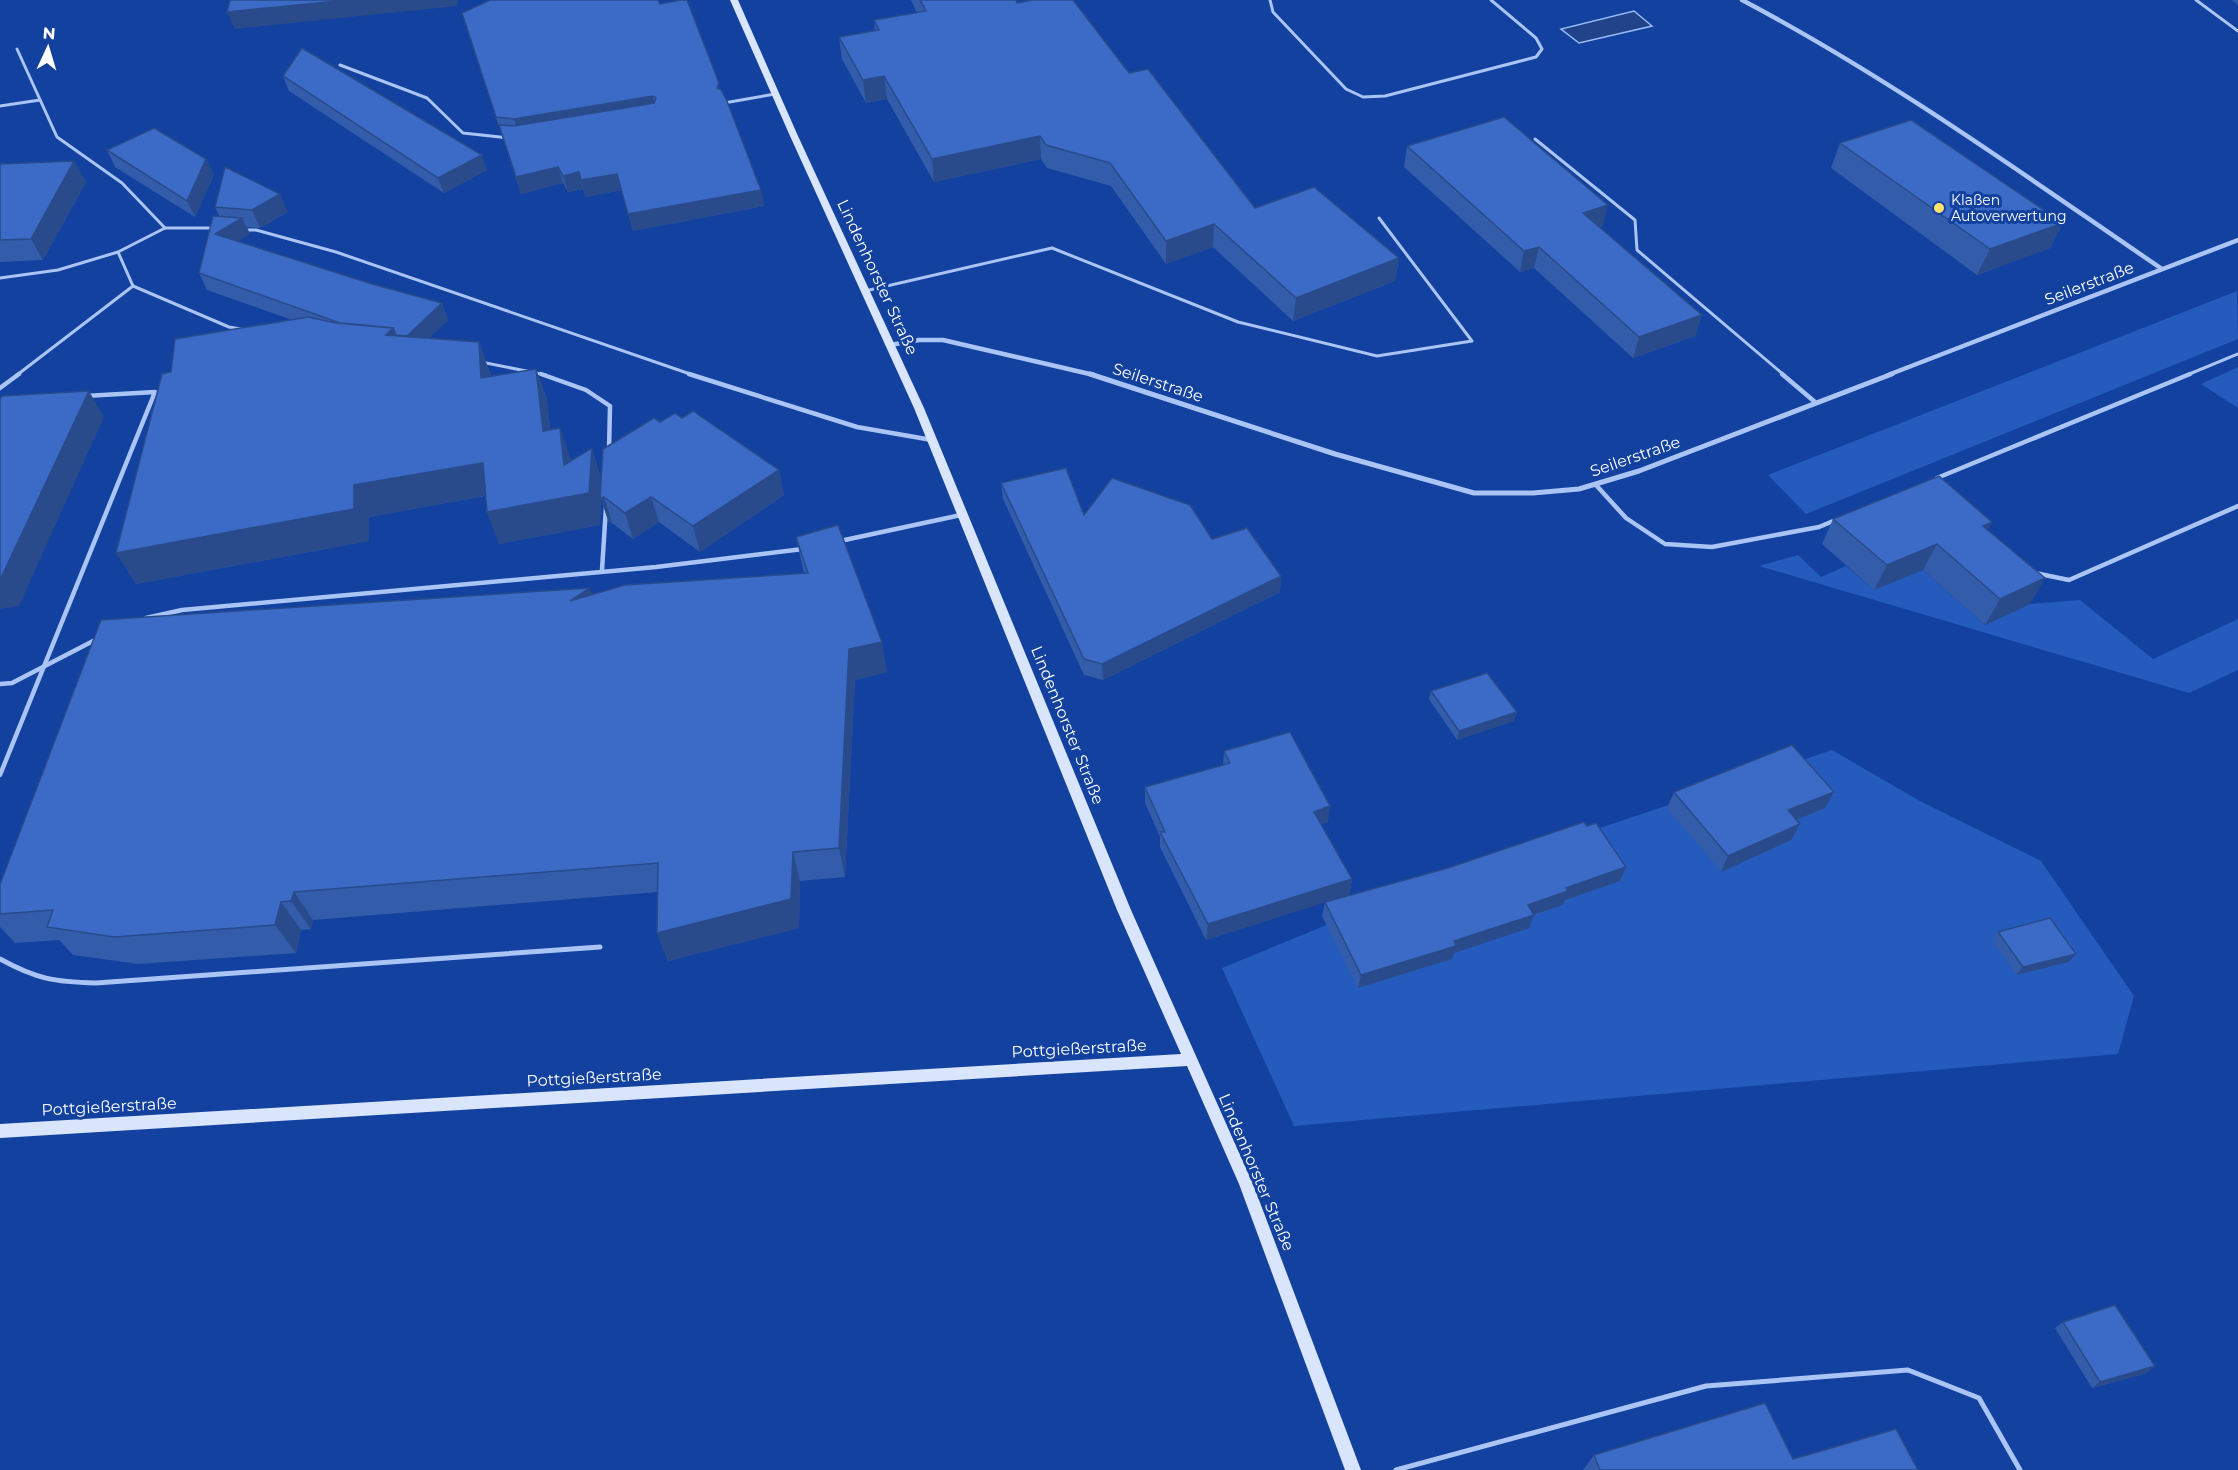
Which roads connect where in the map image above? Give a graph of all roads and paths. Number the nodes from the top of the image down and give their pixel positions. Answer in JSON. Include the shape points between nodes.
{"nodes":[{"id":1,"x":734,"y":0,"type":"edge"},
{"id":2,"x":1270,"y":0,"type":"edge"},
{"id":3,"x":1491,"y":0,"type":"edge"},
{"id":4,"x":1742,"y":0,"type":"edge"},
{"id":5,"x":2196,"y":0,"type":"edge"},
{"id":6,"x":2238,"y":31,"type":"edge"},
{"id":7,"x":17,"y":49,"type":"dead end"},
{"id":8,"x":340,"y":65,"type":"dead end"},
{"id":9,"x":775,"y":94,"type":"junction"},
{"id":10,"x":40,"y":100,"type":"junction"},
{"id":11,"x":724,"y":103,"type":"edge"},
{"id":12,"x":0,"y":106,"type":"edge"},
{"id":13,"x":519,"y":139,"type":"edge"},
{"id":14,"x":1534,"y":139,"type":"edge"},
{"id":15,"x":1379,"y":218,"type":"dead end"},
{"id":16,"x":165,"y":228,"type":"junction"},
{"id":17,"x":221,"y":228,"type":"edge"},
{"id":18,"x":233,"y":229,"type":"edge"},
{"id":19,"x":2238,"y":240,"type":"edge"},
{"id":20,"x":118,"y":252,"type":"junction"},
{"id":21,"x":2162,"y":269,"type":"junction"},
{"id":22,"x":0,"y":278,"type":"edge"},
{"id":23,"x":133,"y":286,"type":"junction"},
{"id":24,"x":865,"y":291,"type":"junction"},
{"id":25,"x":252,"y":332,"type":"edge"},
{"id":26,"x":890,"y":345,"type":"junction"},
{"id":27,"x":2238,"y":354,"type":"edge"},
{"id":28,"x":470,"y":360,"type":"edge"},
{"id":29,"x":0,"y":388,"type":"edge"},
{"id":30,"x":84,"y":396,"type":"edge"},
{"id":31,"x":1815,"y":402,"type":"junction"},
{"id":32,"x":932,"y":440,"type":"junction"},
{"id":33,"x":609,"y":457,"type":"edge"},
{"id":34,"x":1934,"y":480,"type":"edge"},
{"id":35,"x":1596,"y":485,"type":"junction"},
{"id":36,"x":606,"y":502,"type":"edge"},
{"id":37,"x":2238,"y":506,"type":"edge"},
{"id":38,"x":963,"y":515,"type":"junction"},
{"id":39,"x":1840,"y":518,"type":"edge"},
{"id":40,"x":832,"y":543,"type":"edge"},
{"id":41,"x":811,"y":548,"type":"edge"},
{"id":42,"x":602,"y":570,"type":"junction"},
{"id":43,"x":2029,"y":572,"type":"edge"},
{"id":44,"x":140,"y":619,"type":"edge"},
{"id":45,"x":101,"y":637,"type":"edge"},
{"id":46,"x":43,"y":668,"type":"junction"},
{"id":47,"x":0,"y":684,"type":"edge"},
{"id":48,"x":0,"y":775,"type":"edge"},
{"id":49,"x":600,"y":947,"type":"dead end"},
{"id":50,"x":0,"y":959,"type":"edge"},
{"id":51,"x":1190,"y":1060,"type":"junction"},
{"id":52,"x":0,"y":1131,"type":"edge"},
{"id":53,"x":1353,"y":1470,"type":"edge"},
{"id":54,"x":1396,"y":1470,"type":"edge"},
{"id":55,"x":2020,"y":1470,"type":"edge"}],
"edges":[{"from":1,"to":9,"type":"street","name":"Lindenhorster Straße"},
{"from":2,"to":3,"type":"lane","via":[[1273,12],[1346,89],[1363,97],[1385,96],[1536,57],[1542,49],[1536,38]]},
{"from":4,"to":21,"type":"street","name":"Seilerstraße","via":[[1803,30],[1896,88]]},
{"from":5,"to":6,"type":"lane"},
{"from":7,"to":10,"type":"lane"},
{"from":8,"to":13,"type":"lane","via":[[428,98],[463,133]]},
{"from":9,"to":11,"type":"lane"},
{"from":9,"to":24,"type":"street","name":"Lindenhorster Straße"},
{"from":10,"to":12,"type":"lane"},
{"from":10,"to":16,"type":"lane","via":[[57,137],[122,183]]},
{"from":14,"to":31,"type":"lane","via":[[1635,219],[1636,250]]},
{"from":15,"to":24,"type":"lane","via":[[1473,341],[1377,356],[1238,322],[1052,248]]},
{"from":16,"to":17,"type":"lane"},
{"from":16,"to":20,"type":"lane"},
{"from":18,"to":32,"type":"lane","via":[[256,230],[336,252],[751,395],[857,427]]},
{"from":19,"to":21,"type":"street","name":"Seilerstraße"},
{"from":20,"to":22,"type":"lane","via":[[58,270]]},
{"from":20,"to":23,"type":"lane"},
{"from":21,"to":31,"type":"street","name":"Seilerstraße"},
{"from":23,"to":25,"type":"lane","via":[[229,327]]},
{"from":23,"to":29,"type":"lane"},
{"from":24,"to":26,"type":"street","name":"Lindenhorster Straße"},
{"from":26,"to":32,"type":"street","name":"Lindenhorster Straße"},
{"from":26,"to":35,"type":"street","name":"Seilerstraße","via":[[943,340],[1088,373],[1335,454],[1474,493],[1533,493]]},
{"from":27,"to":34,"type":"lane"},
{"from":28,"to":33,"type":"lane","via":[[524,369],[604,399],[610,406]]},
{"from":30,"to":46,"type":"lane","via":[[155,392]]},
{"from":31,"to":35,"type":"street","name":"Seilerstraße"},
{"from":32,"to":38,"type":"street","name":"Lindenhorster Straße"},
{"from":35,"to":39,"type":"lane","via":[[1626,518],[1665,544],[1712,547],[1819,527]]},
{"from":36,"to":42,"type":"lane"},
{"from":37,"to":43,"type":"lane","via":[[2069,580]]},
{"from":38,"to":40,"type":"lane"},
{"from":38,"to":51,"type":"street","name":"Lindenhorster Straße","via":[[1124,910]]},
{"from":41,"to":42,"type":"lane"},
{"from":42,"to":44,"type":"lane","via":[[182,610]]},
{"from":45,"to":46,"type":"lane"},
{"from":46,"to":47,"type":"lane","via":[[12,683]]},
{"from":46,"to":48,"type":"lane"},
{"from":49,"to":50,"type":"lane","via":[[96,983],[58,982],[22,971]]},
{"from":51,"to":52,"type":"street","name":"Pottgießerstraße"},
{"from":51,"to":53,"type":"street","name":"Lindenhorster Straße","via":[[1246,1184]]},
{"from":54,"to":55,"type":"lane","via":[[1706,1386],[1908,1370],[1979,1398]]}]}
